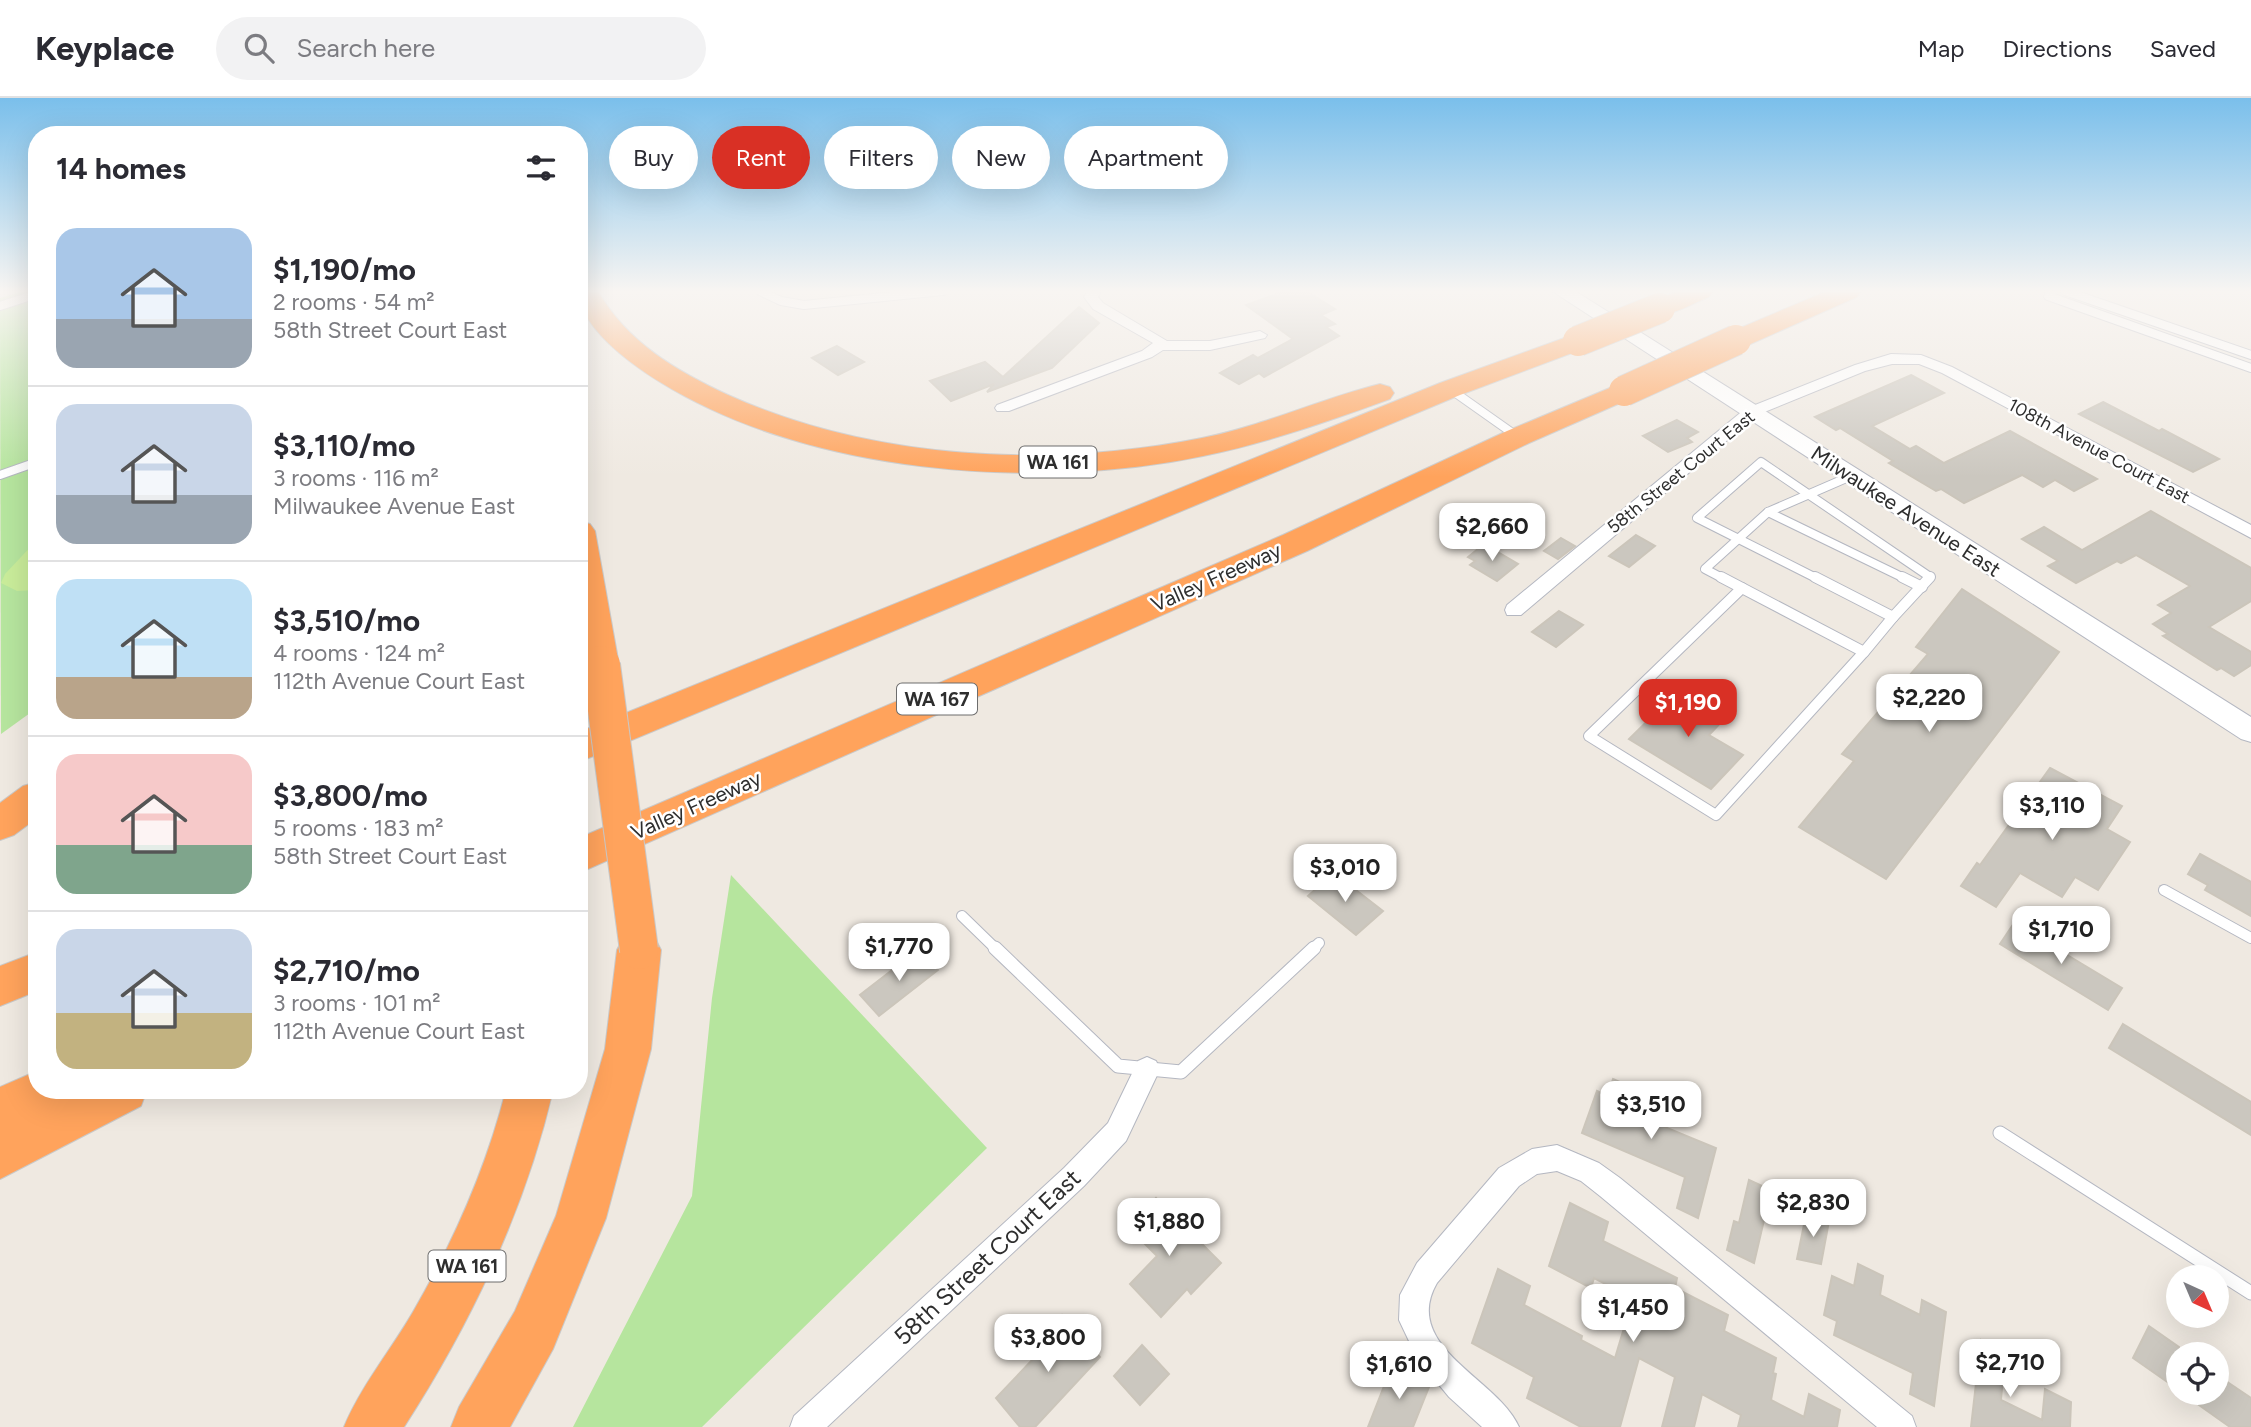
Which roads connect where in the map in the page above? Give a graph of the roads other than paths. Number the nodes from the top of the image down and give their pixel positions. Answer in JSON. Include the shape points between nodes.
{"nodes":[{"id":1,"x":636,"y":353,"type":"edge"},
{"id":2,"x":1148,"y":353,"type":"edge"},
{"id":3,"x":1517,"y":353,"type":"edge"},
{"id":4,"x":1532,"y":353,"type":"edge"},
{"id":5,"x":1659,"y":353,"type":"edge"},
{"id":6,"x":1708,"y":353,"type":"edge"},
{"id":7,"x":2209,"y":353,"type":"edge"},
{"id":8,"x":1908,"y":358,"type":"joint"},
{"id":9,"x":2251,"y":368,"type":"edge"},
{"id":10,"x":1450,"y":389,"type":"junction"},
{"id":11,"x":1003,"y":408,"type":"dead end"},
{"id":12,"x":1751,"y":412,"type":"junction"},
{"id":13,"x":1518,"y":437,"type":"junction"},
{"id":14,"x":28,"y":465,"type":"edge"},
{"id":15,"x":0,"y":475,"type":"edge"},
{"id":16,"x":1851,"y":476,"type":"junction"},
{"id":17,"x":1808,"y":494,"type":"junction"},
{"id":18,"x":1768,"y":512,"type":"junction"},
{"id":19,"x":2251,"y":532,"type":"edge"},
{"id":20,"x":1738,"y":539,"type":"junction"},
{"id":21,"x":1295,"y":543,"type":"junction"},
{"id":22,"x":588,"y":586,"type":"edge"},
{"id":23,"x":1922,"y":587,"type":"junction"},
{"id":24,"x":1742,"y":588,"type":"junction"},
{"id":25,"x":1514,"y":610,"type":"dead end"},
{"id":26,"x":1893,"y":617,"type":"junction"},
{"id":27,"x":1864,"y":652,"type":"junction"},
{"id":28,"x":2251,"y":732,"type":"edge"},
{"id":29,"x":588,"y":744,"type":"edge"},
{"id":30,"x":28,"y":804,"type":"edge"},
{"id":31,"x":0,"y":824,"type":"edge"},
{"id":32,"x":588,"y":852,"type":"edge"},
{"id":33,"x":588,"y":873,"type":"edge"},
{"id":34,"x":2164,"y":890,"type":"dead end"},
{"id":35,"x":962,"y":916,"type":"dead end"},
{"id":36,"x":2251,"y":938,"type":"edge"},
{"id":37,"x":1319,"y":943,"type":"dead end"},
{"id":38,"x":28,"y":975,"type":"edge"},
{"id":39,"x":0,"y":986,"type":"edge"},
{"id":40,"x":1147,"y":1069,"type":"junction"},
{"id":41,"x":28,"y":1098,"type":"edge"},
{"id":42,"x":107,"y":1099,"type":"edge"},
{"id":43,"x":527,"y":1099,"type":"edge"},
{"id":44,"x":0,"y":1110,"type":"edge"},
{"id":45,"x":2000,"y":1133,"type":"dead end"},
{"id":46,"x":0,"y":1155,"type":"edge"},
{"id":47,"x":2251,"y":1293,"type":"edge"},
{"id":48,"x":372,"y":1427,"type":"edge"},
{"id":49,"x":479,"y":1427,"type":"edge"},
{"id":50,"x":805,"y":1427,"type":"edge"},
{"id":51,"x":1504,"y":1427,"type":"edge"},
{"id":52,"x":1901,"y":1427,"type":"edge"}],
"edges":[{"from":1,"to":3,"type":"highway","number":"WA 161","via":[[666,376],[721,405],[774,425],[903,454],[1006,462],[1111,460],[1227,443]]},
{"from":2,"to":11,"type":"street"},
{"from":4,"to":10,"type":"highway"},
{"from":5,"to":12,"type":"street","name":"Milwaukee Avenue East"},
{"from":6,"to":13,"type":"highway","name":"Valley Freeway","bridge":true},
{"from":7,"to":9,"type":"lane"},
{"from":8,"to":12,"type":"street","name":"58th Street Court East","via":[[1860,368]]},
{"from":8,"to":19,"type":"street","name":"108th Avenue Court East","via":[[1947,370]]},
{"from":10,"to":13,"type":"lane"},
{"from":10,"to":29,"type":"highway"},
{"from":12,"to":16,"type":"street","name":"Milwaukee Avenue East"},
{"from":12,"to":25,"type":"street","name":"58th Street Court East"},
{"from":13,"to":21,"type":"highway","name":"Valley Freeway"},
{"from":14,"to":15,"type":"lane"},
{"from":16,"to":17,"type":"lane"},
{"from":16,"to":28,"type":"street","name":"Milwaukee Avenue East"},
{"from":17,"to":18,"type":"lane"},
{"from":17,"to":20,"type":"lane","via":[[1761,462],[1697,518]]},
{"from":17,"to":23,"type":"lane","via":[[1930,577]]},
{"from":18,"to":20,"type":"lane"},
{"from":18,"to":23,"type":"lane"},
{"from":20,"to":24,"type":"lane","via":[[1705,569]]},
{"from":20,"to":26,"type":"lane"},
{"from":21,"to":32,"type":"highway","name":"Valley Freeway","number":"WA 167"},
{"from":21,"to":33,"type":"highway"},
{"from":22,"to":49,"type":"highway","bridge":true,"via":[[639,950],[628,1049],[581,1218],[534,1330]]},
{"from":23,"to":26,"type":"lane"},
{"from":24,"to":27,"type":"lane"},
{"from":24,"to":27,"type":"lane","via":[[1589,736],[1716,815]]},
{"from":26,"to":27,"type":"lane"},
{"from":30,"to":31,"type":"highway"},
{"from":34,"to":36,"type":"lane"},
{"from":35,"to":40,"type":"lane","via":[[1118,1066]]},
{"from":37,"to":40,"type":"lane","via":[[1181,1072]]},
{"from":38,"to":39,"type":"highway"},
{"from":40,"to":50,"type":"street","name":"58th Street Court East","via":[[1117,1132]]},
{"from":41,"to":44,"type":"highway"},
{"from":42,"to":46,"type":"highway"},
{"from":43,"to":48,"type":"highway","number":"WA 161","via":[[510,1161],[471,1258],[412,1367]]},
{"from":45,"to":47,"type":"lane"},
{"from":51,"to":52,"type":"street","via":[[1434,1357],[1413,1320],[1414,1295],[1427,1273],[1509,1177],[1532,1163],[1557,1158],[1590,1172]]}]}
